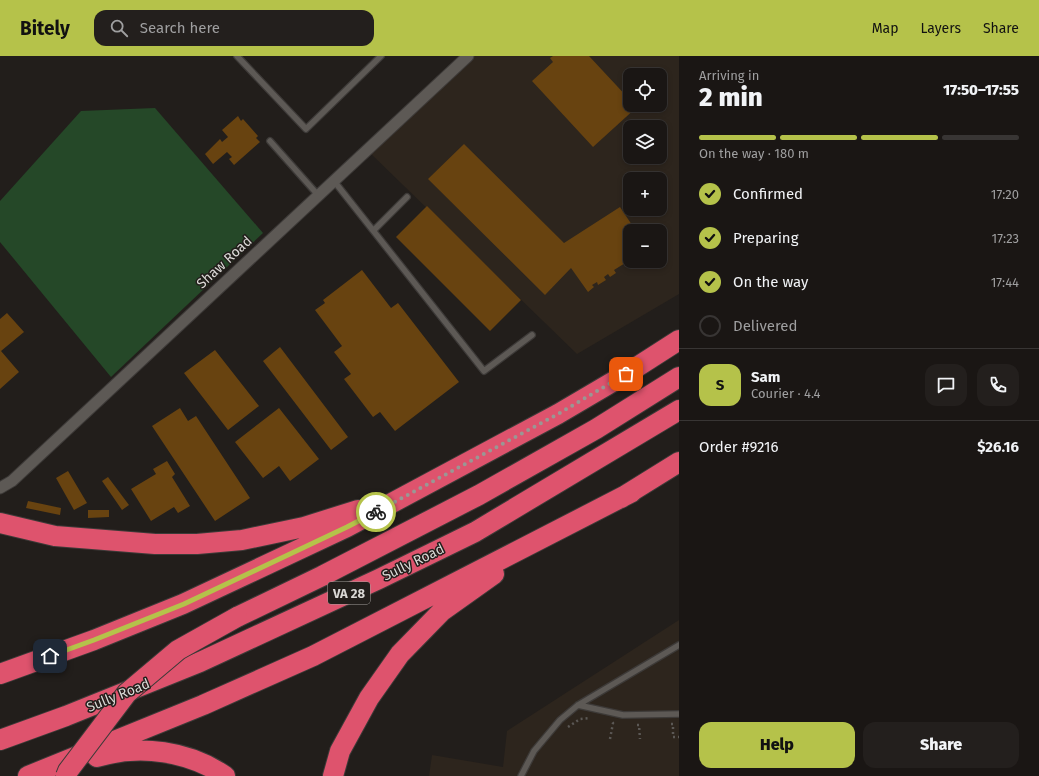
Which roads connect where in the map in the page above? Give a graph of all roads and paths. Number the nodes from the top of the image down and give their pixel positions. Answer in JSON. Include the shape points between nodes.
{"nodes":[{"id":1,"x":237,"y":56,"type":"edge"},
{"id":2,"x":380,"y":56,"type":"edge"},
{"id":3,"x":468,"y":56,"type":"edge"},
{"id":4,"x":270,"y":141,"type":"dead end"},
{"id":5,"x":334,"y":181,"type":"junction"},
{"id":6,"x":318,"y":195,"type":"junction"},
{"id":7,"x":407,"y":197,"type":"dead end"},
{"id":8,"x":374,"y":230,"type":"junction"},
{"id":9,"x":532,"y":335,"type":"dead end"},
{"id":10,"x":679,"y":340,"type":"edge"},
{"id":11,"x":679,"y":377,"type":"edge"},
{"id":12,"x":679,"y":410,"type":"edge"},
{"id":13,"x":679,"y":462,"type":"edge"},
{"id":14,"x":0,"y":488,"type":"edge"},
{"id":15,"x":632,"y":492,"type":"junction"},
{"id":16,"x":410,"y":494,"type":"junction"},
{"id":17,"x":0,"y":523,"type":"edge"},
{"id":18,"x":679,"y":645,"type":"edge"},
{"id":19,"x":0,"y":674,"type":"edge"},
{"id":20,"x":578,"y":705,"type":"junction"},
{"id":21,"x":679,"y":714,"type":"edge"},
{"id":22,"x":593,"y":717,"type":"dead end"},
{"id":23,"x":606,"y":721,"type":"dead end"},
{"id":24,"x":613,"y":722,"type":"junction"},
{"id":25,"x":620,"y":723,"type":"dead end"},
{"id":26,"x":666,"y":724,"type":"dead end"},
{"id":27,"x":632,"y":725,"type":"dead end"},
{"id":28,"x":639,"y":725,"type":"junction"},
{"id":29,"x":646,"y":725,"type":"dead end"},
{"id":30,"x":566,"y":728,"type":"dead end"},
{"id":31,"x":679,"y":737,"type":"edge"},
{"id":32,"x":610,"y":739,"type":"dead end"},
{"id":33,"x":640,"y":739,"type":"dead end"},
{"id":34,"x":0,"y":740,"type":"edge"},
{"id":35,"x":29,"y":776,"type":"edge"},
{"id":36,"x":66,"y":776,"type":"edge"},
{"id":37,"x":225,"y":776,"type":"edge"},
{"id":38,"x":333,"y":776,"type":"edge"},
{"id":39,"x":521,"y":776,"type":"edge"}],
"edges":[{"from":1,"to":2,"type":"lane","via":[[306,129]]},
{"from":3,"to":5,"type":"street","name":"Shaw Road"},
{"from":4,"to":6,"type":"lane"},
{"from":5,"to":6,"type":"street","name":"Shaw Road"},
{"from":5,"to":8,"type":"lane"},
{"from":6,"to":14,"type":"street","name":"Shaw Road","via":[[12,481]]},
{"from":7,"to":8,"type":"lane"},
{"from":8,"to":9,"type":"lane","via":[[484,371]]},
{"from":10,"to":16,"type":"highway","via":[[558,414]]},
{"from":11,"to":36,"type":"highway","bridge":true,"via":[[596,429],[478,495],[237,617],[178,650],[127,693]]},
{"from":12,"to":34,"type":"highway","name":"Sully Road","number":"VA 28","via":[[475,532],[386,576],[200,662]]},
{"from":13,"to":15,"type":"highway"},
{"from":15,"to":35,"type":"highway","via":[[313,656]]},
{"from":15,"to":38,"type":"highway","via":[[510,563],[442,611],[400,654],[369,698],[340,751]]},
{"from":16,"to":17,"type":"highway","via":[[304,527],[242,540],[197,544],[155,544],[62,537]]},
{"from":16,"to":19,"type":"highway","via":[[347,527],[184,604]]},
{"from":18,"to":20,"type":"lane"},
{"from":20,"to":21,"type":"lane","via":[[623,715]]},
{"from":20,"to":39,"type":"lane","via":[[560,720],[534,751]]},
{"from":22,"to":30,"type":"path","via":[[580,719]]},
{"from":23,"to":24,"type":"path"},
{"from":24,"to":25,"type":"path"},
{"from":24,"to":32,"type":"path"},
{"from":26,"to":31,"type":"path","via":[[673,724],[673,737]]},
{"from":27,"to":28,"type":"path"},
{"from":28,"to":29,"type":"path"},
{"from":28,"to":33,"type":"path"},
{"from":35,"to":37,"type":"highway","via":[[102,755],[152,751],[184,756],[201,762]]}]}
